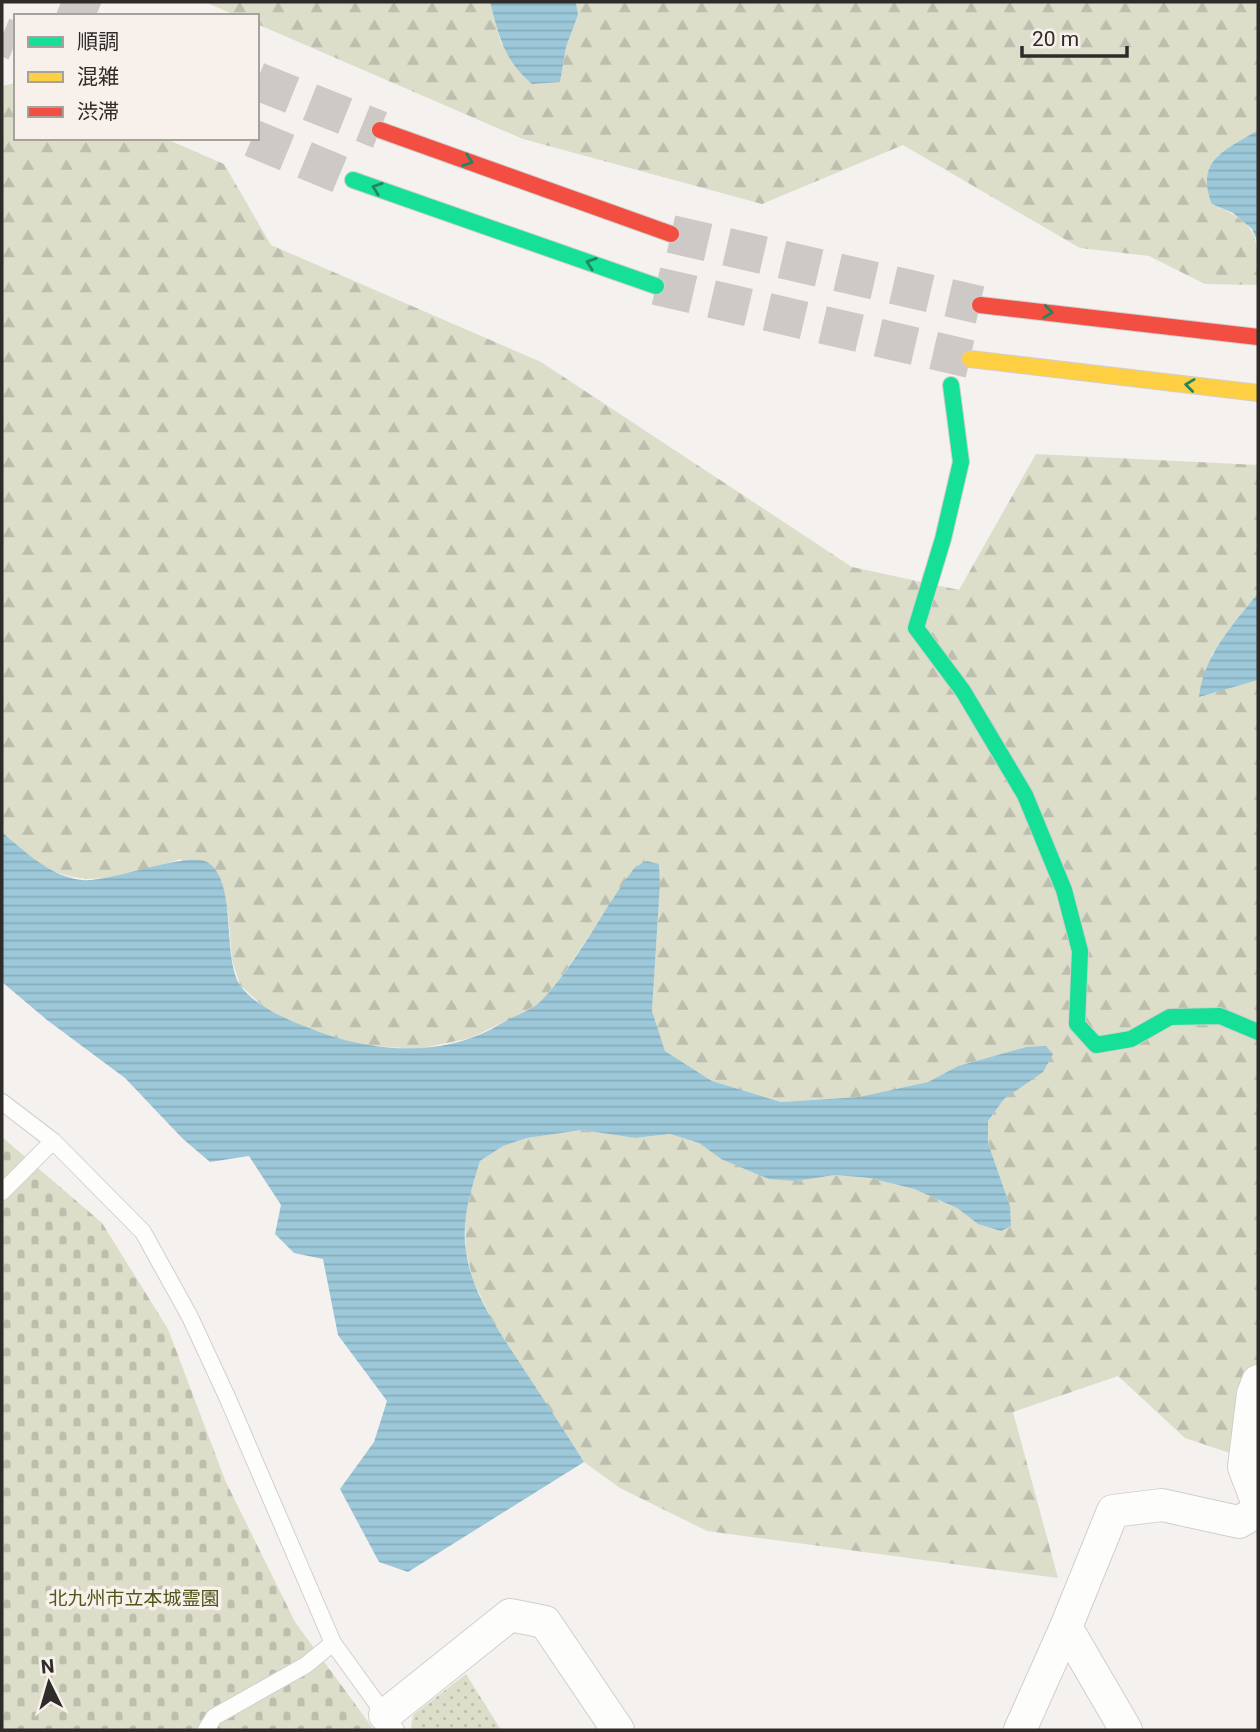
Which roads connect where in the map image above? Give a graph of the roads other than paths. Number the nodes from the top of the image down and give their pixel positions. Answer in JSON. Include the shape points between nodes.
{"nodes":[{"id":1,"x":380,"y":130,"type":"tunnel mouth"},
{"id":2,"x":353,"y":180,"type":"tunnel mouth"},
{"id":3,"x":671,"y":234,"type":"tunnel mouth"},
{"id":4,"x":656,"y":286,"type":"tunnel mouth"},
{"id":5,"x":980,"y":304,"type":"tunnel mouth"},
{"id":6,"x":1258,"y":337,"type":"edge"},
{"id":7,"x":970,"y":359,"type":"tunnel mouth"},
{"id":8,"x":951,"y":385,"type":"dead end"},
{"id":9,"x":1258,"y":393,"type":"edge"},
{"id":10,"x":1258,"y":1032,"type":"edge"},
{"id":11,"x":2,"y":1102,"type":"edge"},
{"id":12,"x":53,"y":1141,"type":"junction"},
{"id":13,"x":2,"y":1192,"type":"edge"},
{"id":14,"x":1258,"y":1381,"type":"edge"},
{"id":15,"x":1258,"y":1503,"type":"edge"},
{"id":16,"x":1258,"y":1511,"type":"edge"},
{"id":17,"x":1066,"y":1627,"type":"junction"},
{"id":18,"x":333,"y":1643,"type":"junction"},
{"id":19,"x":390,"y":1723,"type":"edge"},
{"id":20,"x":206,"y":1730,"type":"edge"},
{"id":21,"x":618,"y":1730,"type":"edge"},
{"id":22,"x":1020,"y":1730,"type":"edge"},
{"id":23,"x":1126,"y":1730,"type":"edge"}],
"edges":[{"from":1,"to":3,"type":"street","one_way":true},
{"from":4,"to":2,"type":"street","one_way":true},
{"from":5,"to":6,"type":"street","one_way":true},
{"from":9,"to":7,"type":"street","one_way":true},
{"from":8,"to":10,"type":"street","via":[[961,462],[916,628],[963,691],[1025,795],[1064,890],[1080,951],[1077,1024],[1096,1045],[1131,1040],[1170,1017],[1220,1016]]},
{"from":11,"to":12,"type":"lane"},
{"from":12,"to":13,"type":"lane"},
{"from":12,"to":18,"type":"lane","via":[[143,1232],[229,1399]]},
{"from":14,"to":15,"type":"street","via":[[1244,1467]]},
{"from":16,"to":17,"type":"street","via":[[1239,1522],[1162,1505],[1113,1511]]},
{"from":17,"to":22,"type":"street"},
{"from":17,"to":23,"type":"street"},
{"from":18,"to":19,"type":"lane"},
{"from":18,"to":20,"type":"lane","via":[[306,1665],[214,1717]]},
{"from":19,"to":21,"type":"street","via":[[510,1615],[545,1622]]}]}
